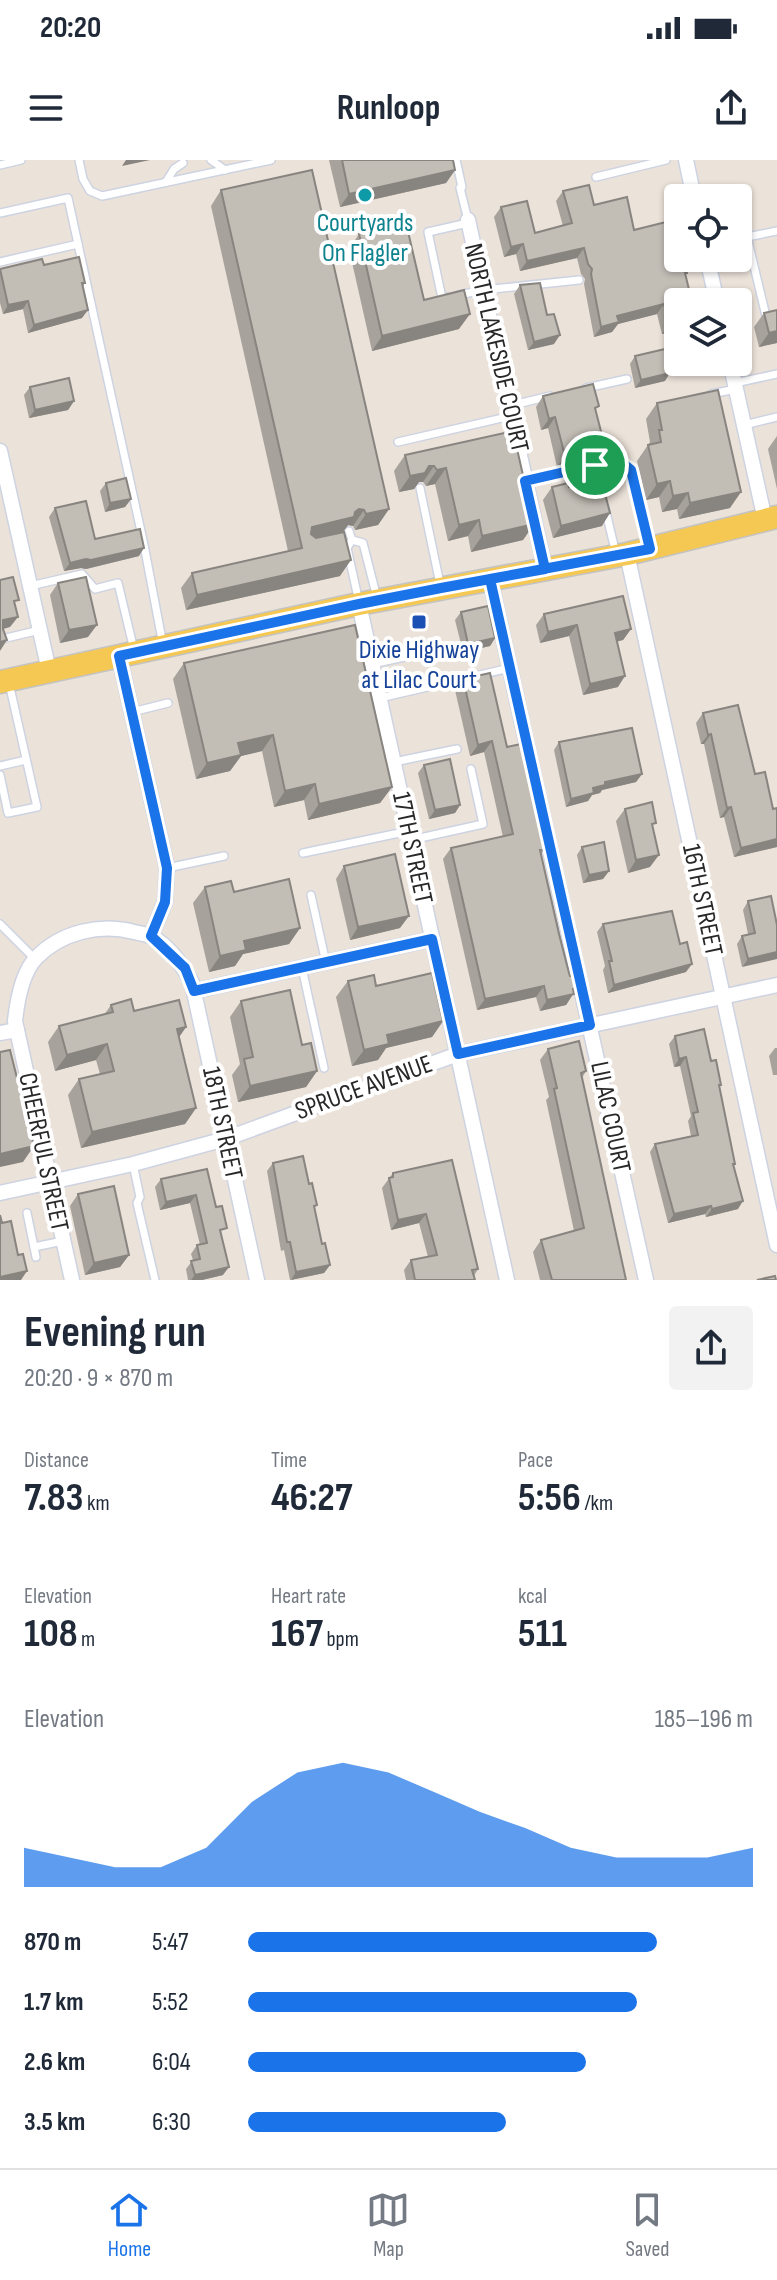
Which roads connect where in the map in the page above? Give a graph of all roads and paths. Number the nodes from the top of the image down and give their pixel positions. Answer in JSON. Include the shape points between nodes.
{"nodes":[{"id":1,"x":21,"y":160,"type":"edge"},
{"id":2,"x":79,"y":160,"type":"edge"},
{"id":3,"x":211,"y":160,"type":"edge"},
{"id":4,"x":271,"y":160,"type":"edge"},
{"id":5,"x":456,"y":160,"type":"edge"},
{"id":6,"x":666,"y":160,"type":"edge"},
{"id":7,"x":686,"y":160,"type":"edge"},
{"id":8,"x":183,"y":163,"type":"dead end"},
{"id":9,"x":0,"y":165,"type":"edge"},
{"id":10,"x":225,"y":170,"type":"junction"},
{"id":11,"x":596,"y":177,"type":"dead end"},
{"id":12,"x":166,"y":182,"type":"junction"},
{"id":13,"x":691,"y":184,"type":"edge"},
{"id":14,"x":0,"y":213,"type":"edge"},
{"id":15,"x":468,"y":222,"type":"junction"},
{"id":16,"x":777,"y":231,"type":"edge"},
{"id":17,"x":78,"y":244,"type":"junction"},
{"id":18,"x":0,"y":262,"type":"edge"},
{"id":19,"x":579,"y":280,"type":"dead end"},
{"id":20,"x":483,"y":290,"type":"junction"},
{"id":21,"x":766,"y":316,"type":"edge"},
{"id":22,"x":777,"y":374,"type":"edge"},
{"id":23,"x":734,"y":376,"type":"edge"},
{"id":24,"x":627,"y":379,"type":"dead end"},
{"id":25,"x":736,"y":386,"type":"junction"},
{"id":26,"x":581,"y":389,"type":"edge"},
{"id":27,"x":566,"y":392,"type":"edge"},
{"id":28,"x":695,"y":397,"type":"edge"},
{"id":29,"x":510,"y":411,"type":"junction"},
{"id":30,"x":777,"y":417,"type":"edge"},
{"id":31,"x":744,"y":425,"type":"junction"},
{"id":32,"x":398,"y":442,"type":"dead end"},
{"id":33,"x":0,"y":451,"type":"edge"},
{"id":34,"x":595,"y":465,"type":"junction"},
{"id":35,"x":525,"y":481,"type":"junction"},
{"id":36,"x":420,"y":488,"type":"edge"},
{"id":37,"x":771,"y":519,"type":"edge"},
{"id":38,"x":351,"y":536,"type":"junction"},
{"id":39,"x":336,"y":540,"type":"edge"},
{"id":40,"x":650,"y":549,"type":"junction"},
{"id":41,"x":622,"y":555,"type":"junction"},
{"id":42,"x":545,"y":569,"type":"junction"},
{"id":43,"x":490,"y":579,"type":"junction"},
{"id":44,"x":30,"y":586,"type":"junction"},
{"id":45,"x":441,"y":588,"type":"junction"},
{"id":46,"x":368,"y":602,"type":"junction"},
{"id":47,"x":40,"y":630,"type":"junction"},
{"id":48,"x":2,"y":639,"type":"edge"},
{"id":49,"x":163,"y":646,"type":"junction"},
{"id":50,"x":455,"y":646,"type":"dead end"},
{"id":51,"x":127,"y":654,"type":"junction"},
{"id":52,"x":372,"y":664,"type":"junction"},
{"id":53,"x":510,"y":668,"type":"junction"},
{"id":54,"x":49,"y":671,"type":"junction"},
{"id":55,"x":4,"y":682,"type":"edge"},
{"id":56,"x":380,"y":698,"type":"junction"},
{"id":57,"x":168,"y":703,"type":"dead end"},
{"id":58,"x":132,"y":712,"type":"junction"},
{"id":59,"x":457,"y":749,"type":"dead end"},
{"id":60,"x":26,"y":760,"type":"junction"},
{"id":61,"x":394,"y":762,"type":"junction"},
{"id":62,"x":0,"y":766,"type":"edge"},
{"id":63,"x":471,"y":769,"type":"dead end"},
{"id":64,"x":0,"y":775,"type":"edge"},
{"id":65,"x":410,"y":836,"type":"junction"},
{"id":66,"x":303,"y":853,"type":"dead end"},
{"id":67,"x":224,"y":856,"type":"dead end"},
{"id":68,"x":167,"y":868,"type":"junction"},
{"id":69,"x":311,"y":895,"type":"dead end"},
{"id":70,"x":0,"y":924,"type":"edge"},
{"id":71,"x":151,"y":936,"type":"junction"},
{"id":72,"x":432,"y":939,"type":"junction"},
{"id":73,"x":35,"y":959,"type":"junction"},
{"id":74,"x":326,"y":963,"type":"junction"},
{"id":75,"x":302,"y":968,"type":"junction"},
{"id":76,"x":777,"y":985,"type":"edge"},
{"id":77,"x":194,"y":991,"type":"junction"},
{"id":78,"x":723,"y":996,"type":"junction"},
{"id":79,"x":590,"y":1025,"type":"junction"},
{"id":80,"x":17,"y":1030,"type":"junction"},
{"id":81,"x":0,"y":1033,"type":"edge"},
{"id":82,"x":458,"y":1054,"type":"junction"},
{"id":83,"x":324,"y":1068,"type":"dead end"},
{"id":84,"x":225,"y":1139,"type":"junction"},
{"id":85,"x":133,"y":1164,"type":"junction"},
{"id":86,"x":49,"y":1182,"type":"junction"},
{"id":87,"x":0,"y":1193,"type":"edge"},
{"id":88,"x":27,"y":1213,"type":"dead end"},
{"id":89,"x":63,"y":1241,"type":"junction"},
{"id":90,"x":777,"y":1245,"type":"edge"},
{"id":91,"x":34,"y":1247,"type":"junction"},
{"id":92,"x":36,"y":1257,"type":"dead end"},
{"id":93,"x":72,"y":1280,"type":"edge"},
{"id":94,"x":155,"y":1280,"type":"edge"},
{"id":95,"x":257,"y":1280,"type":"edge"},
{"id":96,"x":507,"y":1280,"type":"edge"},
{"id":97,"x":646,"y":1280,"type":"edge"}],
"edges":[{"from":1,"to":9,"type":"lane"},
{"from":2,"to":12,"type":"lane","via":[[90,191],[102,196]]},
{"from":3,"to":10,"type":"lane"},
{"from":4,"to":10,"type":"lane"},
{"from":5,"to":15,"type":"lane"},
{"from":6,"to":11,"type":"lane"},
{"from":7,"to":13,"type":"street"},
{"from":8,"to":12,"type":"lane"},
{"from":10,"to":12,"type":"lane"},
{"from":14,"to":17,"type":"lane","via":[[68,198]]},
{"from":15,"to":20,"type":"street","name":"NORTH LAKESIDE COURT"},
{"from":15,"to":20,"type":"lane","via":[[428,232],[442,298]]},
{"from":16,"to":21,"type":"lane","via":[[747,237]]},
{"from":17,"to":18,"type":"lane"},
{"from":17,"to":49,"type":"lane"},
{"from":19,"to":20,"type":"lane"},
{"from":20,"to":29,"type":"street","name":"NORTH LAKESIDE COURT"},
{"from":22,"to":25,"type":"lane"},
{"from":23,"to":25,"type":"street"},
{"from":24,"to":26,"type":"lane"},
{"from":25,"to":28,"type":"lane"},
{"from":25,"to":31,"type":"street"},
{"from":27,"to":29,"type":"lane"},
{"from":29,"to":32,"type":"lane"},
{"from":29,"to":35,"type":"street","name":"NORTH LAKESIDE COURT"},
{"from":30,"to":31,"type":"lane"},
{"from":31,"to":37,"type":"street"},
{"from":33,"to":44,"type":"street"},
{"from":34,"to":35,"type":"lane"},
{"from":34,"to":40,"type":"lane","via":[[612,461],[631,470]]},
{"from":34,"to":41,"type":"lane"},
{"from":35,"to":42,"type":"street","name":"NORTH LAKESIDE COURT"},
{"from":36,"to":45,"type":"lane"},
{"from":37,"to":40,"type":"main road"},
{"from":38,"to":39,"type":"lane"},
{"from":38,"to":46,"type":"lane","via":[[347,548]]},
{"from":38,"to":46,"type":"lane","via":[[363,543]]},
{"from":40,"to":41,"type":"main road"},
{"from":41,"to":42,"type":"main road"},
{"from":41,"to":78,"type":"street","name":"16TH STREET"},
{"from":42,"to":43,"type":"main road"},
{"from":43,"to":45,"type":"main road"},
{"from":43,"to":53,"type":"street","name":"LILAC COURT"},
{"from":44,"to":47,"type":"street"},
{"from":44,"to":51,"type":"lane","via":[[82,574],[95,589],[118,583]]},
{"from":45,"to":46,"type":"main road"},
{"from":46,"to":49,"type":"main road"},
{"from":46,"to":52,"type":"street","name":"17TH STREET"},
{"from":47,"to":48,"type":"lane"},
{"from":47,"to":54,"type":"street"},
{"from":49,"to":51,"type":"main road"},
{"from":50,"to":52,"type":"lane"},
{"from":51,"to":54,"type":"main road"},
{"from":51,"to":58,"type":"street"},
{"from":52,"to":56,"type":"street","name":"17TH STREET"},
{"from":53,"to":56,"type":"lane"},
{"from":53,"to":79,"type":"street","name":"LILAC COURT"},
{"from":54,"to":55,"type":"main road"},
{"from":55,"to":60,"type":"lane"},
{"from":56,"to":61,"type":"street","name":"17TH STREET"},
{"from":57,"to":58,"type":"lane"},
{"from":58,"to":68,"type":"street"},
{"from":59,"to":61,"type":"lane"},
{"from":60,"to":62,"type":"lane"},
{"from":60,"to":64,"type":"lane","via":[[37,807],[8,813]]},
{"from":61,"to":65,"type":"street","name":"17TH STREET"},
{"from":63,"to":65,"type":"lane","via":[[483,824]]},
{"from":65,"to":66,"type":"lane"},
{"from":65,"to":72,"type":"street","name":"17TH STREET"},
{"from":67,"to":68,"type":"lane"},
{"from":68,"to":71,"type":"street","via":[[165,902]]},
{"from":69,"to":74,"type":"lane"},
{"from":70,"to":73,"type":"lane"},
{"from":71,"to":73,"type":"street","via":[[118,927],[87,929]]},
{"from":71,"to":77,"type":"street","name":"18TH STREET","via":[[185,968]]},
{"from":72,"to":74,"type":"street"},
{"from":72,"to":82,"type":"street","name":"17TH STREET"},
{"from":73,"to":80,"type":"street","name":"CHEERFUL STREET","via":[[18,995]]},
{"from":74,"to":75,"type":"street"},
{"from":75,"to":77,"type":"street"},
{"from":75,"to":83,"type":"lane"},
{"from":76,"to":78,"type":"street","name":"SPRUCE AVENUE"},
{"from":77,"to":84,"type":"street","name":"18TH STREET"},
{"from":78,"to":79,"type":"street","name":"SPRUCE AVENUE"},
{"from":78,"to":90,"type":"street","name":"16TH STREET"},
{"from":79,"to":82,"type":"street","name":"SPRUCE AVENUE"},
{"from":79,"to":97,"type":"street","name":"LILAC COURT"},
{"from":80,"to":81,"type":"street"},
{"from":80,"to":86,"type":"street","name":"CHEERFUL STREET"},
{"from":82,"to":84,"type":"street","name":"SPRUCE AVENUE"},
{"from":82,"to":96,"type":"street","name":"17TH STREET"},
{"from":84,"to":85,"type":"street","name":"SPRUCE AVENUE"},
{"from":84,"to":95,"type":"street","name":"18TH STREET"},
{"from":85,"to":86,"type":"street","name":"SPRUCE AVENUE"},
{"from":85,"to":94,"type":"lane"},
{"from":86,"to":87,"type":"street","name":"SPRUCE AVENUE"},
{"from":86,"to":89,"type":"street","name":"CHEERFUL STREET"},
{"from":88,"to":91,"type":"lane"},
{"from":89,"to":91,"type":"lane"},
{"from":89,"to":93,"type":"street","name":"CHEERFUL STREET"},
{"from":91,"to":92,"type":"lane"}]}
